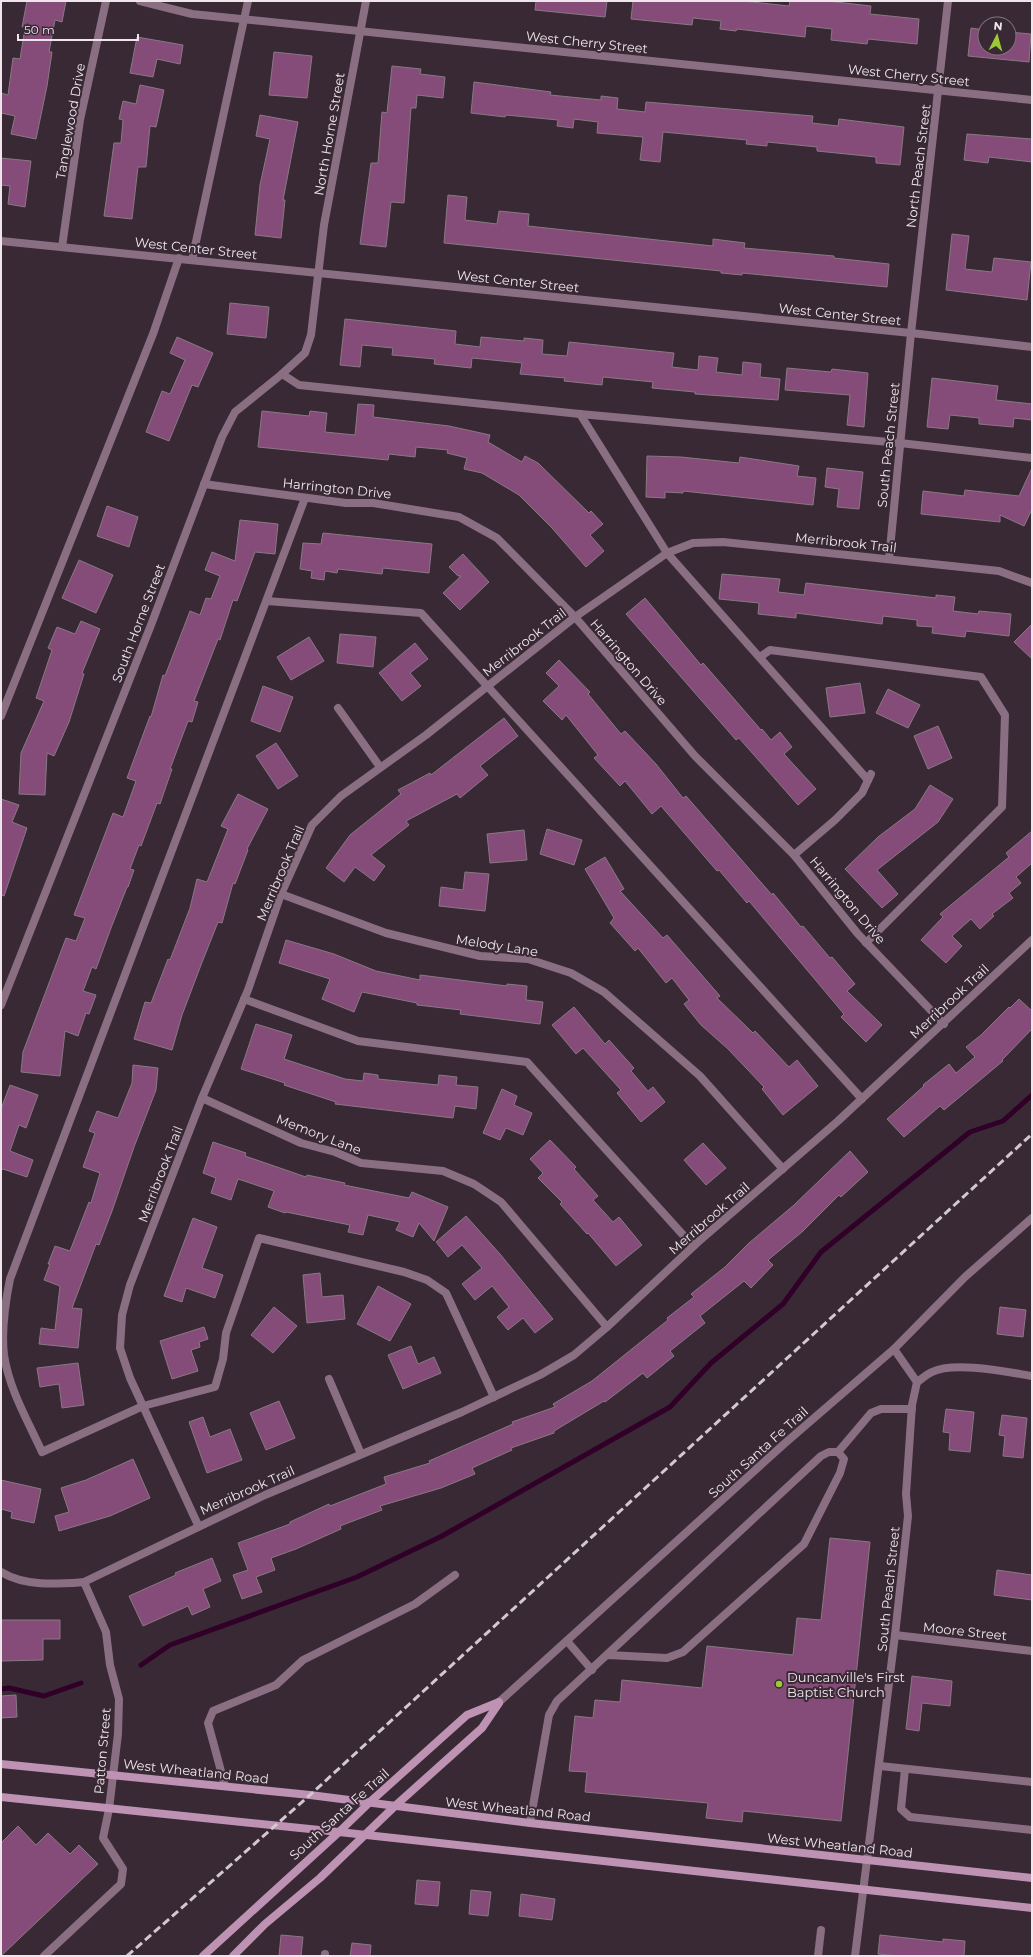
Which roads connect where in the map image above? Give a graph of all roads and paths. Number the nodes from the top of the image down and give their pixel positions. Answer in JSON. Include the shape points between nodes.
{"nodes":[{"id":1,"x":106,"y":1,"type":"edge"},
{"id":2,"x":140,"y":1,"type":"edge"},
{"id":3,"x":248,"y":1,"type":"edge"},
{"id":4,"x":366,"y":1,"type":"edge"},
{"id":5,"x":948,"y":1,"type":"edge"},
{"id":6,"x":244,"y":18,"type":"junction"},
{"id":7,"x":360,"y":31,"type":"junction"},
{"id":8,"x":939,"y":90,"type":"junction"},
{"id":9,"x":1032,"y":100,"type":"edge"},
{"id":10,"x":1,"y":241,"type":"edge"},
{"id":11,"x":62,"y":247,"type":"junction"},
{"id":12,"x":178,"y":258,"type":"junction"},
{"id":13,"x":192,"y":260,"type":"junction"},
{"id":14,"x":318,"y":273,"type":"junction"},
{"id":15,"x":911,"y":333,"type":"junction"},
{"id":16,"x":1032,"y":347,"type":"edge"},
{"id":17,"x":282,"y":374,"type":"junction"},
{"id":18,"x":580,"y":414,"type":"junction"},
{"id":19,"x":900,"y":443,"type":"junction"},
{"id":20,"x":1032,"y":458,"type":"edge"},
{"id":21,"x":204,"y":484,"type":"junction"},
{"id":22,"x":305,"y":498,"type":"junction"},
{"id":23,"x":667,"y":553,"type":"junction"},
{"id":24,"x":888,"y":559,"type":"junction"},
{"id":25,"x":1032,"y":583,"type":"edge"},
{"id":26,"x":267,"y":601,"type":"junction"},
{"id":27,"x":575,"y":618,"type":"junction"},
{"id":28,"x":760,"y":657,"type":"junction"},
{"id":29,"x":487,"y":686,"type":"junction"},
{"id":30,"x":338,"y":708,"type":"dead end"},
{"id":31,"x":1,"y":716,"type":"edge"},
{"id":32,"x":380,"y":767,"type":"junction"},
{"id":33,"x":794,"y":855,"type":"junction"},
{"id":34,"x":281,"y":894,"type":"junction"},
{"id":35,"x":1032,"y":940,"type":"edge"},
{"id":36,"x":866,"y":943,"type":"junction"},
{"id":37,"x":244,"y":999,"type":"junction"},
{"id":38,"x":1,"y":1005,"type":"edge"},
{"id":39,"x":944,"y":1024,"type":"junction"},
{"id":40,"x":202,"y":1098,"type":"junction"},
{"id":41,"x":862,"y":1099,"type":"junction"},
{"id":42,"x":783,"y":1169,"type":"junction"},
{"id":43,"x":1032,"y":1218,"type":"edge"},
{"id":44,"x":693,"y":1246,"type":"junction"},
{"id":45,"x":607,"y":1327,"type":"junction"},
{"id":46,"x":894,"y":1349,"type":"junction"},
{"id":47,"x":1032,"y":1376,"type":"edge"},
{"id":48,"x":329,"y":1379,"type":"dead end"},
{"id":49,"x":917,"y":1382,"type":"junction"},
{"id":50,"x":494,"y":1397,"type":"junction"},
{"id":51,"x":143,"y":1406,"type":"junction"},
{"id":52,"x":912,"y":1409,"type":"junction"},
{"id":53,"x":838,"y":1452,"type":"junction"},
{"id":54,"x":361,"y":1454,"type":"junction"},
{"id":55,"x":198,"y":1526,"type":"junction"},
{"id":56,"x":1,"y":1572,"type":"edge"},
{"id":57,"x":455,"y":1575,"type":"dead end"},
{"id":58,"x":84,"y":1582,"type":"junction"},
{"id":59,"x":895,"y":1635,"type":"junction"},
{"id":60,"x":567,"y":1641,"type":"junction"},
{"id":61,"x":1032,"y":1651,"type":"edge"},
{"id":62,"x":608,"y":1655,"type":"junction"},
{"id":63,"x":592,"y":1670,"type":"junction"},
{"id":64,"x":499,"y":1702,"type":"junction"},
{"id":65,"x":1,"y":1764,"type":"edge"},
{"id":66,"x":880,"y":1766,"type":"junction"},
{"id":67,"x":905,"y":1769,"type":"junction"},
{"id":68,"x":113,"y":1775,"type":"junction"},
{"id":69,"x":1032,"y":1782,"type":"edge"},
{"id":70,"x":225,"y":1786,"type":"junction"},
{"id":71,"x":1,"y":1797,"type":"edge"},
{"id":72,"x":370,"y":1802,"type":"junction"},
{"id":73,"x":395,"y":1806,"type":"junction"},
{"id":74,"x":109,"y":1809,"type":"junction"},
{"id":75,"x":530,"y":1823,"type":"junction"},
{"id":76,"x":1032,"y":1830,"type":"edge"},
{"id":77,"x":339,"y":1832,"type":"junction"},
{"id":78,"x":366,"y":1835,"type":"junction"},
{"id":79,"x":867,"y":1860,"type":"junction"},
{"id":80,"x":1032,"y":1878,"type":"edge"},
{"id":81,"x":863,"y":1890,"type":"junction"},
{"id":82,"x":1032,"y":1908,"type":"edge"},
{"id":83,"x":821,"y":1930,"type":"dead end"},
{"id":84,"x":44,"y":1956,"type":"edge"},
{"id":85,"x":203,"y":1956,"type":"edge"},
{"id":86,"x":233,"y":1956,"type":"edge"},
{"id":87,"x":818,"y":1956,"type":"edge"},
{"id":88,"x":855,"y":1956,"type":"edge"}],
"edges":[{"from":1,"to":11,"type":"street","name":"Tanglewood Drive","via":[[79,128]]},
{"from":2,"to":6,"type":"street","name":"West Cherry Street","via":[[192,14]]},
{"from":3,"to":6,"type":"street"},
{"from":4,"to":7,"type":"street","name":"North Horne Street"},
{"from":5,"to":8,"type":"street","name":"North Peach Street"},
{"from":6,"to":7,"type":"street","name":"West Cherry Street"},
{"from":6,"to":13,"type":"street"},
{"from":7,"to":8,"type":"street","name":"West Cherry Street"},
{"from":7,"to":14,"type":"street","name":"North Horne Street","via":[[324,225]]},
{"from":8,"to":9,"type":"street","name":"West Cherry Street"},
{"from":8,"to":15,"type":"street","name":"North Peach Street"},
{"from":10,"to":11,"type":"street","name":"West Center Street"},
{"from":11,"to":12,"type":"street","name":"West Center Street"},
{"from":12,"to":13,"type":"street","name":"West Center Street"},
{"from":12,"to":31,"type":"street","via":[[153,334]]},
{"from":13,"to":14,"type":"street","name":"West Center Street"},
{"from":14,"to":15,"type":"street","name":"West Center Street"},
{"from":14,"to":17,"type":"street","name":"South Horne Street","via":[[311,335],[305,353]]},
{"from":15,"to":16,"type":"street","name":"West Center Street"},
{"from":15,"to":19,"type":"street","name":"South Peach Street"},
{"from":17,"to":18,"type":"street","via":[[299,385]]},
{"from":17,"to":21,"type":"street","name":"South Horne Street","via":[[235,412],[222,437]]},
{"from":18,"to":19,"type":"street"},
{"from":18,"to":23,"type":"street"},
{"from":19,"to":20,"type":"street"},
{"from":19,"to":24,"type":"street","name":"South Peach Street"},
{"from":21,"to":22,"type":"street","name":"Harrington Drive"},
{"from":21,"to":38,"type":"street","name":"South Horne Street"},
{"from":22,"to":26,"type":"street"},
{"from":22,"to":27,"type":"street","name":"Harrington Drive","via":[[373,503],[459,517],[497,538]]},
{"from":23,"to":24,"type":"street","name":"Merribrook Trail","via":[[693,543],[723,542]]},
{"from":23,"to":27,"type":"street","name":"Merribrook Trail"},
{"from":23,"to":28,"type":"street"},
{"from":24,"to":25,"type":"street","name":"Merribrook Trail","via":[[999,570]]},
{"from":26,"to":29,"type":"street","via":[[421,613]]},
{"from":26,"to":51,"type":"street","via":[[10,1279],[4,1313],[4,1355],[13,1388],[42,1452]]},
{"from":27,"to":29,"type":"street","name":"Merribrook Trail"},
{"from":27,"to":33,"type":"street","name":"Harrington Drive","via":[[695,756]]},
{"from":28,"to":33,"type":"street","via":[[870,777],[862,793]]},
{"from":28,"to":36,"type":"street","via":[[770,650],[981,676],[1005,714],[1002,807]]},
{"from":29,"to":32,"type":"street","name":"Merribrook Trail","via":[[426,735]]},
{"from":29,"to":41,"type":"street"},
{"from":30,"to":32,"type":"street"},
{"from":32,"to":34,"type":"street","name":"Merribrook Trail","via":[[341,796],[312,825]]},
{"from":33,"to":36,"type":"street","name":"Harrington Drive"},
{"from":34,"to":37,"type":"street","name":"Merribrook Trail"},
{"from":34,"to":42,"type":"street","name":"Melody Lane","via":[[393,936],[480,956],[528,959],[571,973],[604,992],[700,1076]]},
{"from":35,"to":39,"type":"street","name":"Merribrook Trail"},
{"from":36,"to":39,"type":"street","name":"Harrington Drive"},
{"from":37,"to":40,"type":"street","name":"Merribrook Trail"},
{"from":37,"to":44,"type":"street","via":[[358,1041],[527,1062]]},
{"from":39,"to":41,"type":"street","name":"Merribrook Trail"},
{"from":40,"to":45,"type":"street","name":"Memory Lane","via":[[301,1143],[335,1152],[361,1163],[443,1171],[474,1184],[501,1202]]},
{"from":40,"to":51,"type":"street","name":"Merribrook Trail","via":[[130,1284],[122,1315],[120,1348]]},
{"from":41,"to":42,"type":"street","name":"Merribrook Trail"},
{"from":42,"to":44,"type":"street","name":"Merribrook Trail"},
{"from":43,"to":46,"type":"street","name":"South Santa Fe Trail","via":[[965,1278]]},
{"from":44,"to":45,"type":"street","name":"Merribrook Trail"},
{"from":45,"to":50,"type":"street","name":"Merribrook Trail","via":[[574,1355]]},
{"from":46,"to":49,"type":"street"},
{"from":46,"to":60,"type":"street","name":"South Santa Fe Trail","via":[[784,1444]]},
{"from":47,"to":49,"type":"street","via":[[953,1367],[933,1371]]},
{"from":48,"to":54,"type":"street"},
{"from":49,"to":52,"type":"street","name":"South Peach Street"},
{"from":50,"to":51,"type":"street","via":[[446,1293],[427,1280],[404,1272],[259,1238],[226,1333],[223,1359],[215,1387]]},
{"from":50,"to":54,"type":"street","name":"Merribrook Trail"},
{"from":51,"to":55,"type":"street","name":"Merribrook Trail"},
{"from":52,"to":53,"type":"street","via":[[881,1409],[872,1413]]},
{"from":52,"to":59,"type":"street","name":"South Peach Street","via":[[906,1494],[908,1516]]},
{"from":53,"to":62,"type":"street","via":[[829,1452],[821,1456]]},
{"from":53,"to":62,"type":"street","via":[[844,1459],[840,1473],[804,1544],[683,1652],[667,1658]]},
{"from":54,"to":55,"type":"street","name":"Merribrook Trail"},
{"from":55,"to":58,"type":"street"},
{"from":56,"to":58,"type":"street","via":[[10,1578],[52,1584]]},
{"from":57,"to":70,"type":"street","via":[[415,1604],[303,1660],[276,1685],[213,1711],[208,1723]]},
{"from":58,"to":68,"type":"street","name":"Patton Street","via":[[106,1632],[110,1665],[119,1699]]},
{"from":59,"to":61,"type":"street","name":"Moore Street"},
{"from":59,"to":66,"type":"street","name":"South Peach Street"},
{"from":60,"to":63,"type":"street"},
{"from":60,"to":64,"type":"street","name":"South Santa Fe Trail"},
{"from":62,"to":63,"type":"street"},
{"from":63,"to":75,"type":"street","via":[[557,1701],[549,1715]]},
{"from":64,"to":72,"type":"main road","name":"South Santa Fe Trail","via":[[467,1715]]},
{"from":64,"to":73,"type":"main road","name":"South Santa Fe Trail","via":[[482,1728]]},
{"from":65,"to":68,"type":"main road","name":"West Wheatland Road"},
{"from":66,"to":67,"type":"street"},
{"from":66,"to":79,"type":"street","name":"South Peach Street"},
{"from":67,"to":69,"type":"street"},
{"from":67,"to":76,"type":"street","via":[[901,1809],[910,1817]]},
{"from":68,"to":70,"type":"main road","name":"West Wheatland Road"},
{"from":68,"to":74,"type":"street","name":"Patton Street"},
{"from":70,"to":72,"type":"main road","name":"West Wheatland Road"},
{"from":71,"to":74,"type":"main road"},
{"from":72,"to":73,"type":"main road","name":"West Wheatland Road"},
{"from":72,"to":77,"type":"main road","name":"South Santa Fe Trail"},
{"from":73,"to":75,"type":"main road","name":"West Wheatland Road"},
{"from":73,"to":78,"type":"main road","name":"South Santa Fe Trail"},
{"from":74,"to":77,"type":"main road"},
{"from":74,"to":84,"type":"street","name":"Patton Street","via":[[104,1838],[123,1869],[121,1884]]},
{"from":75,"to":79,"type":"main road","name":"West Wheatland Road"},
{"from":77,"to":78,"type":"main road"},
{"from":77,"to":85,"type":"main road","name":"South Santa Fe Trail"},
{"from":78,"to":81,"type":"main road"},
{"from":78,"to":86,"type":"main road","name":"South Santa Fe Trail","via":[[265,1924]]},
{"from":79,"to":80,"type":"main road","name":"West Wheatland Road"},
{"from":79,"to":81,"type":"street","name":"South Peach Street"},
{"from":81,"to":82,"type":"main road"},
{"from":81,"to":88,"type":"street","name":"South Peach Street"},
{"from":83,"to":87,"type":"street"}]}
